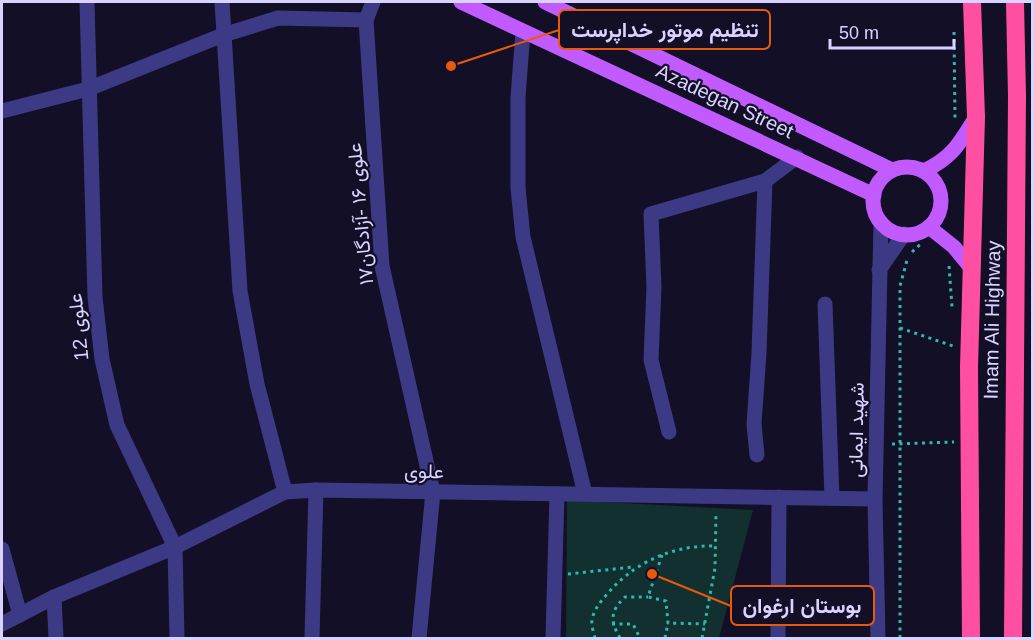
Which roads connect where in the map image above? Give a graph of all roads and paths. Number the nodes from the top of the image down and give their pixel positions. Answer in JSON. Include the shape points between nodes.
{"nodes":[{"id":1,"x":87,"y":2,"type":"edge"},
{"id":2,"x":222,"y":2,"type":"edge"},
{"id":3,"x":373,"y":2,"type":"edge"},
{"id":4,"x":461,"y":2,"type":"edge"},
{"id":5,"x":545,"y":2,"type":"edge"},
{"id":6,"x":972,"y":2,"type":"edge"},
{"id":7,"x":1015,"y":2,"type":"edge"},
{"id":8,"x":366,"y":20,"type":"junction"},
{"id":9,"x":954,"y":24,"type":"dead end"},
{"id":10,"x":523,"y":31,"type":"junction"},
{"id":11,"x":223,"y":35,"type":"junction"},
{"id":12,"x":88,"y":89,"type":"junction"},
{"id":13,"x":2,"y":111,"type":"edge"},
{"id":14,"x":976,"y":117,"type":"junction"},
{"id":15,"x":956,"y":126,"type":"dead end"},
{"id":16,"x":797,"y":157,"type":"junction"},
{"id":17,"x":892,"y":170,"type":"junction"},
{"id":18,"x":924,"y":171,"type":"junction"},
{"id":19,"x":765,"y":181,"type":"junction"},
{"id":20,"x":874,"y":195,"type":"junction"},
{"id":21,"x":881,"y":222,"type":"junction"},
{"id":22,"x":904,"y":234,"type":"junction"},
{"id":23,"x":926,"y":234,"type":"junction"},
{"id":24,"x":972,"y":269,"type":"junction"},
{"id":25,"x":879,"y":270,"type":"junction"},
{"id":26,"x":825,"y":304,"type":"dead end"},
{"id":27,"x":878,"y":316,"type":"junction"},
{"id":28,"x":900,"y":327,"type":"junction"},
{"id":29,"x":955,"y":346,"type":"dead end"},
{"id":30,"x":669,"y":432,"type":"dead end"},
{"id":31,"x":959,"y":442,"type":"dead end"},
{"id":32,"x":876,"y":444,"type":"junction"},
{"id":33,"x":899,"y":444,"type":"junction"},
{"id":34,"x":758,"y":455,"type":"dead end"},
{"id":35,"x":316,"y":490,"type":"junction"},
{"id":36,"x":285,"y":492,"type":"junction"},
{"id":37,"x":433,"y":492,"type":"junction"},
{"id":38,"x":557,"y":494,"type":"junction"},
{"id":39,"x":585,"y":494,"type":"junction"},
{"id":40,"x":716,"y":496,"type":"junction"},
{"id":41,"x":779,"y":497,"type":"junction"},
{"id":42,"x":832,"y":498,"type":"junction"},
{"id":43,"x":875,"y":499,"type":"junction"},
{"id":44,"x":715,"y":546,"type":"junction"},
{"id":45,"x":175,"y":547,"type":"junction"},
{"id":46,"x":2,"y":549,"type":"edge"},
{"id":47,"x":663,"y":554,"type":"junction"},
{"id":48,"x":635,"y":567,"type":"junction"},
{"id":49,"x":555,"y":576,"type":"junction"},
{"id":50,"x":54,"y":597,"type":"junction"},
{"id":51,"x":648,"y":597,"type":"junction"},
{"id":52,"x":20,"y":615,"type":"junction"},
{"id":53,"x":668,"y":623,"type":"junction"},
{"id":54,"x":2,"y":624,"type":"edge"},
{"id":55,"x":612,"y":624,"type":"junction"},
{"id":56,"x":705,"y":624,"type":"junction"},
{"id":57,"x":56,"y":639,"type":"edge"},
{"id":58,"x":177,"y":639,"type":"edge"},
{"id":59,"x":312,"y":639,"type":"edge"},
{"id":60,"x":419,"y":639,"type":"edge"},
{"id":61,"x":553,"y":639,"type":"edge"},
{"id":62,"x":595,"y":639,"type":"edge"},
{"id":63,"x":620,"y":639,"type":"edge"},
{"id":64,"x":640,"y":639,"type":"edge"},
{"id":65,"x":665,"y":639,"type":"edge"},
{"id":66,"x":702,"y":639,"type":"edge"},
{"id":67,"x":778,"y":639,"type":"edge"},
{"id":68,"x":878,"y":639,"type":"edge"},
{"id":69,"x":900,"y":639,"type":"edge"},
{"id":70,"x":971,"y":639,"type":"edge"},
{"id":71,"x":1013,"y":639,"type":"edge"}],
"edges":[{"from":1,"to":12,"type":"street","name":"علوی 12"},
{"from":2,"to":11,"type":"street"},
{"from":3,"to":8,"type":"street","name":"علوی ۱۶ -آزادگان۱۷"},
{"from":4,"to":10,"type":"main road","name":"Azadegan Street"},
{"from":5,"to":17,"type":"main road","name":"Azadegan Street"},
{"from":6,"to":14,"type":"highway"},
{"from":7,"to":71,"type":"highway","name":"Imam Ali Highway"},
{"from":8,"to":11,"type":"street","via":[[278,18]]},
{"from":8,"to":37,"type":"street","name":"علوی ۱۶ -آزادگان۱۷","via":[[382,266]]},
{"from":9,"to":15,"type":"path"},
{"from":10,"to":16,"type":"main road","name":"Azadegan Street"},
{"from":10,"to":39,"type":"street","via":[[518,188],[523,237]]},
{"from":11,"to":12,"type":"street"},
{"from":11,"to":36,"type":"street","via":[[240,291],[257,384]]},
{"from":12,"to":13,"type":"street"},
{"from":12,"to":45,"type":"street","name":"علوی 12","via":[[94,297],[102,359],[117,425]]},
{"from":14,"to":18,"type":"main road","via":[[954,152]]},
{"from":14,"to":24,"type":"highway"},
{"from":16,"to":19,"type":"street"},
{"from":16,"to":20,"type":"main road","name":"Azadegan Street"},
{"from":17,"to":18,"type":"main road","via":[[913,167]]},
{"from":17,"to":20,"type":"main road","via":[[880,180]]},
{"from":18,"to":23,"type":"main road","via":[[938,187],[941,198],[936,219]]},
{"from":19,"to":30,"type":"street","via":[[651,214],[651,360]]},
{"from":19,"to":34,"type":"street","via":[[754,424]]},
{"from":20,"to":21,"type":"main road"},
{"from":21,"to":22,"type":"main road"},
{"from":21,"to":25,"type":"street","name":"شهید ایمانی"},
{"from":22,"to":23,"type":"main road"},
{"from":22,"to":25,"type":"street"},
{"from":23,"to":24,"type":"main road","via":[[954,247]]},
{"from":23,"to":28,"type":"path","via":[[908,256],[900,286]]},
{"from":24,"to":70,"type":"highway"},
{"from":25,"to":27,"type":"street","name":"شهید ایمانی"},
{"from":26,"to":42,"type":"street"},
{"from":27,"to":28,"type":"path"},
{"from":27,"to":32,"type":"street","name":"شهید ایمانی"},
{"from":28,"to":29,"type":"path"},
{"from":28,"to":33,"type":"path"},
{"from":31,"to":33,"type":"path"},
{"from":32,"to":33,"type":"path"},
{"from":32,"to":43,"type":"street","name":"شهید ایمانی"},
{"from":33,"to":69,"type":"path"},
{"from":35,"to":36,"type":"street","name":"علوی"},
{"from":35,"to":37,"type":"street","name":"علوی"},
{"from":35,"to":59,"type":"street"},
{"from":36,"to":45,"type":"street","name":"علوی"},
{"from":37,"to":38,"type":"street","name":"علوی"},
{"from":37,"to":60,"type":"street","name":"علوی ۱۶ -آزادگان۱۷"},
{"from":38,"to":39,"type":"street","name":"علوی"},
{"from":38,"to":49,"type":"street"},
{"from":39,"to":40,"type":"street","name":"علوی"},
{"from":40,"to":41,"type":"street","name":"علوی"},
{"from":40,"to":44,"type":"path"},
{"from":41,"to":42,"type":"street","name":"علوی"},
{"from":41,"to":67,"type":"street"},
{"from":42,"to":43,"type":"street","name":"علوی"},
{"from":43,"to":68,"type":"street","name":"شهید ایمانی"},
{"from":44,"to":47,"type":"path"},
{"from":44,"to":56,"type":"path"},
{"from":45,"to":50,"type":"street","name":"علوی"},
{"from":45,"to":58,"type":"street"},
{"from":46,"to":52,"type":"street"},
{"from":47,"to":48,"type":"path"},
{"from":47,"to":51,"type":"path"},
{"from":48,"to":49,"type":"path"},
{"from":48,"to":62,"type":"path","via":[[597,606],[592,621]]},
{"from":49,"to":61,"type":"street"},
{"from":50,"to":52,"type":"street","name":"علوی"},
{"from":50,"to":57,"type":"street"},
{"from":51,"to":53,"type":"path","via":[[666,601]]},
{"from":51,"to":55,"type":"path","via":[[625,597],[616,606]]},
{"from":52,"to":54,"type":"street","name":"علوی"},
{"from":53,"to":56,"type":"path"},
{"from":53,"to":65,"type":"path"},
{"from":55,"to":63,"type":"path"},
{"from":55,"to":64,"type":"path","via":[[633,624]]},
{"from":56,"to":66,"type":"path"}]}
